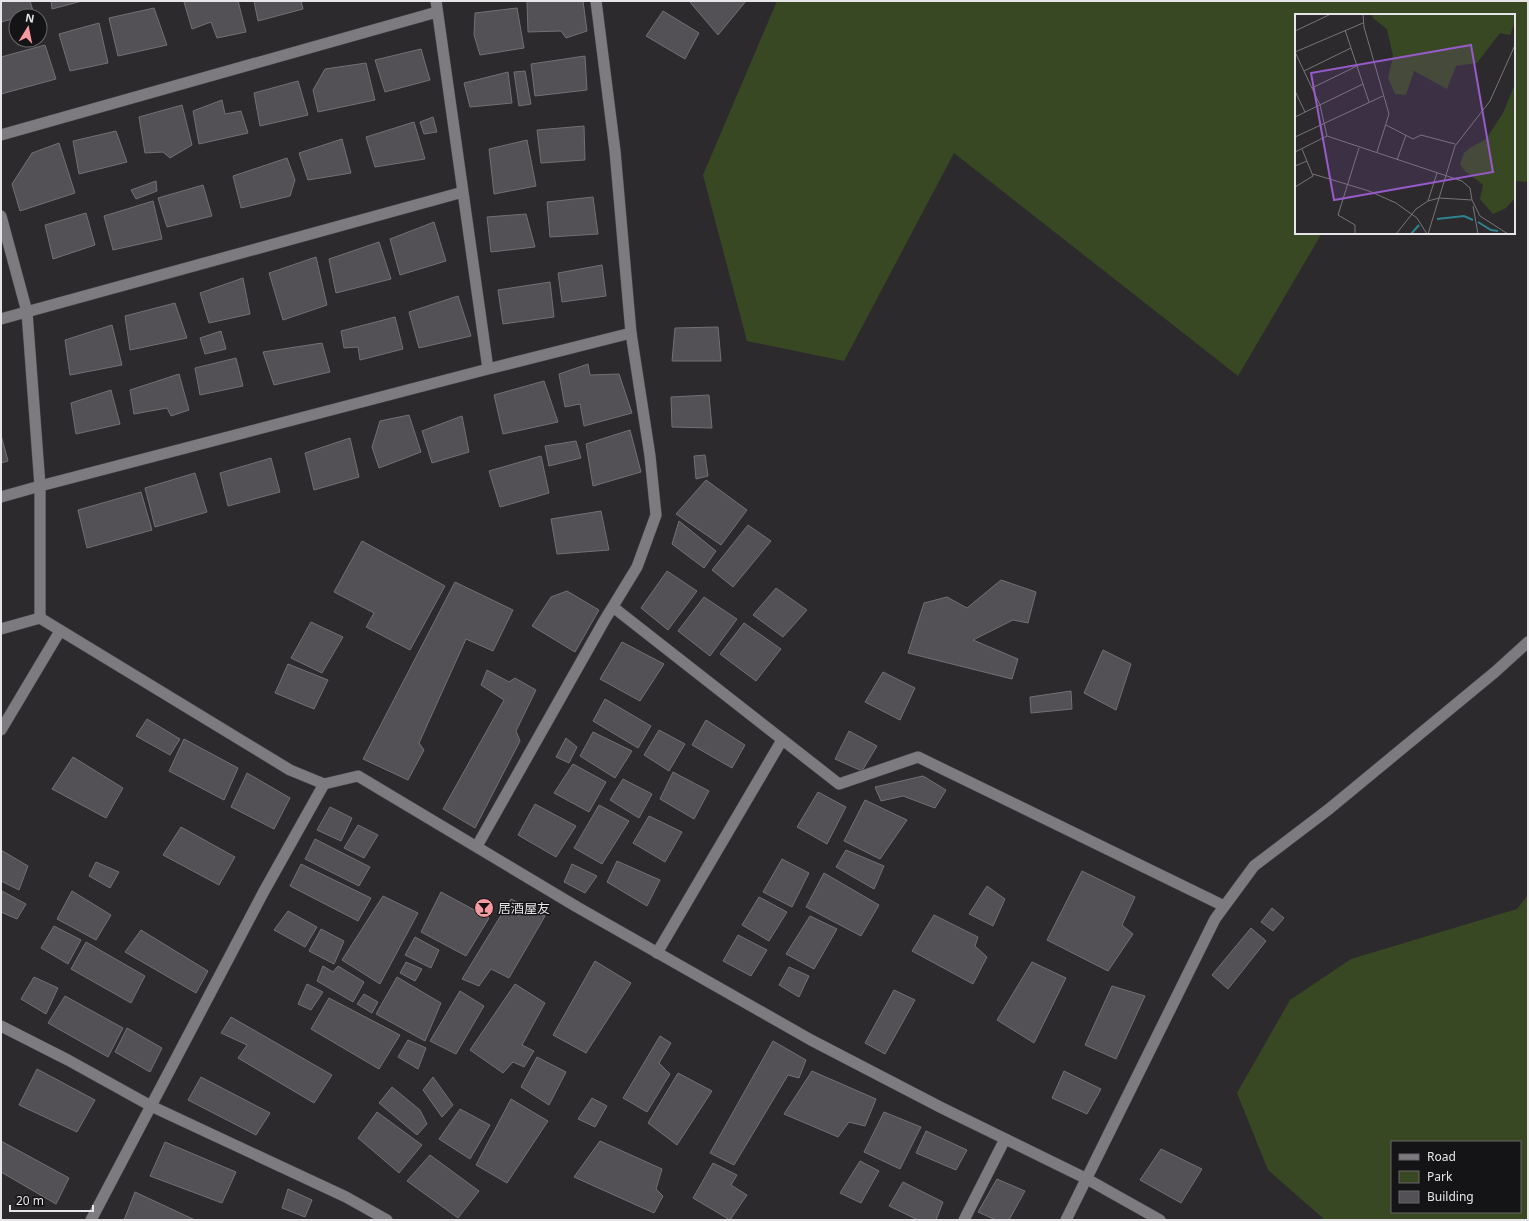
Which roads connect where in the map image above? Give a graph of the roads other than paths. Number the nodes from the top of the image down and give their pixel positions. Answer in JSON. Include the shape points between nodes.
{"nodes":[{"id":1,"x":436,"y":1,"type":"edge"},
{"id":2,"x":596,"y":1,"type":"edge"},
{"id":3,"x":437,"y":12,"type":"junction"},
{"id":4,"x":1,"y":135,"type":"edge"},
{"id":5,"x":463,"y":192,"type":"junction"},
{"id":6,"x":1,"y":216,"type":"edge"},
{"id":7,"x":27,"y":312,"type":"junction"},
{"id":8,"x":1,"y":319,"type":"edge"},
{"id":9,"x":631,"y":333,"type":"junction"},
{"id":10,"x":488,"y":369,"type":"junction"},
{"id":11,"x":40,"y":486,"type":"junction"},
{"id":12,"x":1,"y":497,"type":"edge"},
{"id":13,"x":613,"y":607,"type":"junction"},
{"id":14,"x":40,"y":618,"type":"junction"},
{"id":15,"x":1,"y":629,"type":"edge"},
{"id":16,"x":60,"y":630,"type":"junction"},
{"id":17,"x":1528,"y":642,"type":"edge"},
{"id":18,"x":1,"y":730,"type":"edge"},
{"id":19,"x":782,"y":740,"type":"junction"},
{"id":20,"x":324,"y":784,"type":"junction"},
{"id":21,"x":477,"y":846,"type":"junction"},
{"id":22,"x":1224,"y":906,"type":"junction"},
{"id":23,"x":657,"y":953,"type":"junction"},
{"id":24,"x":1,"y":1026,"type":"edge"},
{"id":25,"x":151,"y":1106,"type":"junction"},
{"id":26,"x":1005,"y":1139,"type":"junction"},
{"id":27,"x":1087,"y":1179,"type":"junction"},
{"id":28,"x":91,"y":1220,"type":"edge"},
{"id":29,"x":387,"y":1220,"type":"edge"},
{"id":30,"x":964,"y":1220,"type":"edge"},
{"id":31,"x":1066,"y":1220,"type":"edge"},
{"id":32,"x":1160,"y":1220,"type":"edge"}],
"edges":[{"from":1,"to":3,"type":"street"},
{"from":2,"to":9,"type":"street","via":[[615,151]]},
{"from":3,"to":4,"type":"street"},
{"from":3,"to":5,"type":"street"},
{"from":5,"to":7,"type":"street"},
{"from":5,"to":10,"type":"street"},
{"from":6,"to":7,"type":"street"},
{"from":7,"to":8,"type":"street"},
{"from":7,"to":11,"type":"street"},
{"from":9,"to":10,"type":"street"},
{"from":9,"to":13,"type":"street","via":[[650,456],[656,515],[637,567]]},
{"from":10,"to":11,"type":"street"},
{"from":11,"to":12,"type":"street"},
{"from":11,"to":14,"type":"street"},
{"from":13,"to":19,"type":"street"},
{"from":13,"to":21,"type":"street"},
{"from":14,"to":15,"type":"street"},
{"from":14,"to":16,"type":"street"},
{"from":16,"to":18,"type":"street"},
{"from":16,"to":20,"type":"street","via":[[290,770]]},
{"from":17,"to":22,"type":"street","via":[[1329,809],[1254,866]]},
{"from":19,"to":22,"type":"street","via":[[839,784],[918,757]]},
{"from":19,"to":23,"type":"street"},
{"from":20,"to":21,"type":"street","via":[[358,776]]},
{"from":20,"to":25,"type":"street","via":[[263,893]]},
{"from":21,"to":23,"type":"street"},
{"from":22,"to":27,"type":"street","via":[[1215,919]]},
{"from":23,"to":26,"type":"street","via":[[811,1040]]},
{"from":24,"to":25,"type":"street"},
{"from":25,"to":28,"type":"street"},
{"from":25,"to":29,"type":"street","via":[[346,1197]]},
{"from":26,"to":27,"type":"street"},
{"from":26,"to":30,"type":"street"},
{"from":27,"to":31,"type":"street"},
{"from":27,"to":32,"type":"street"}]}
